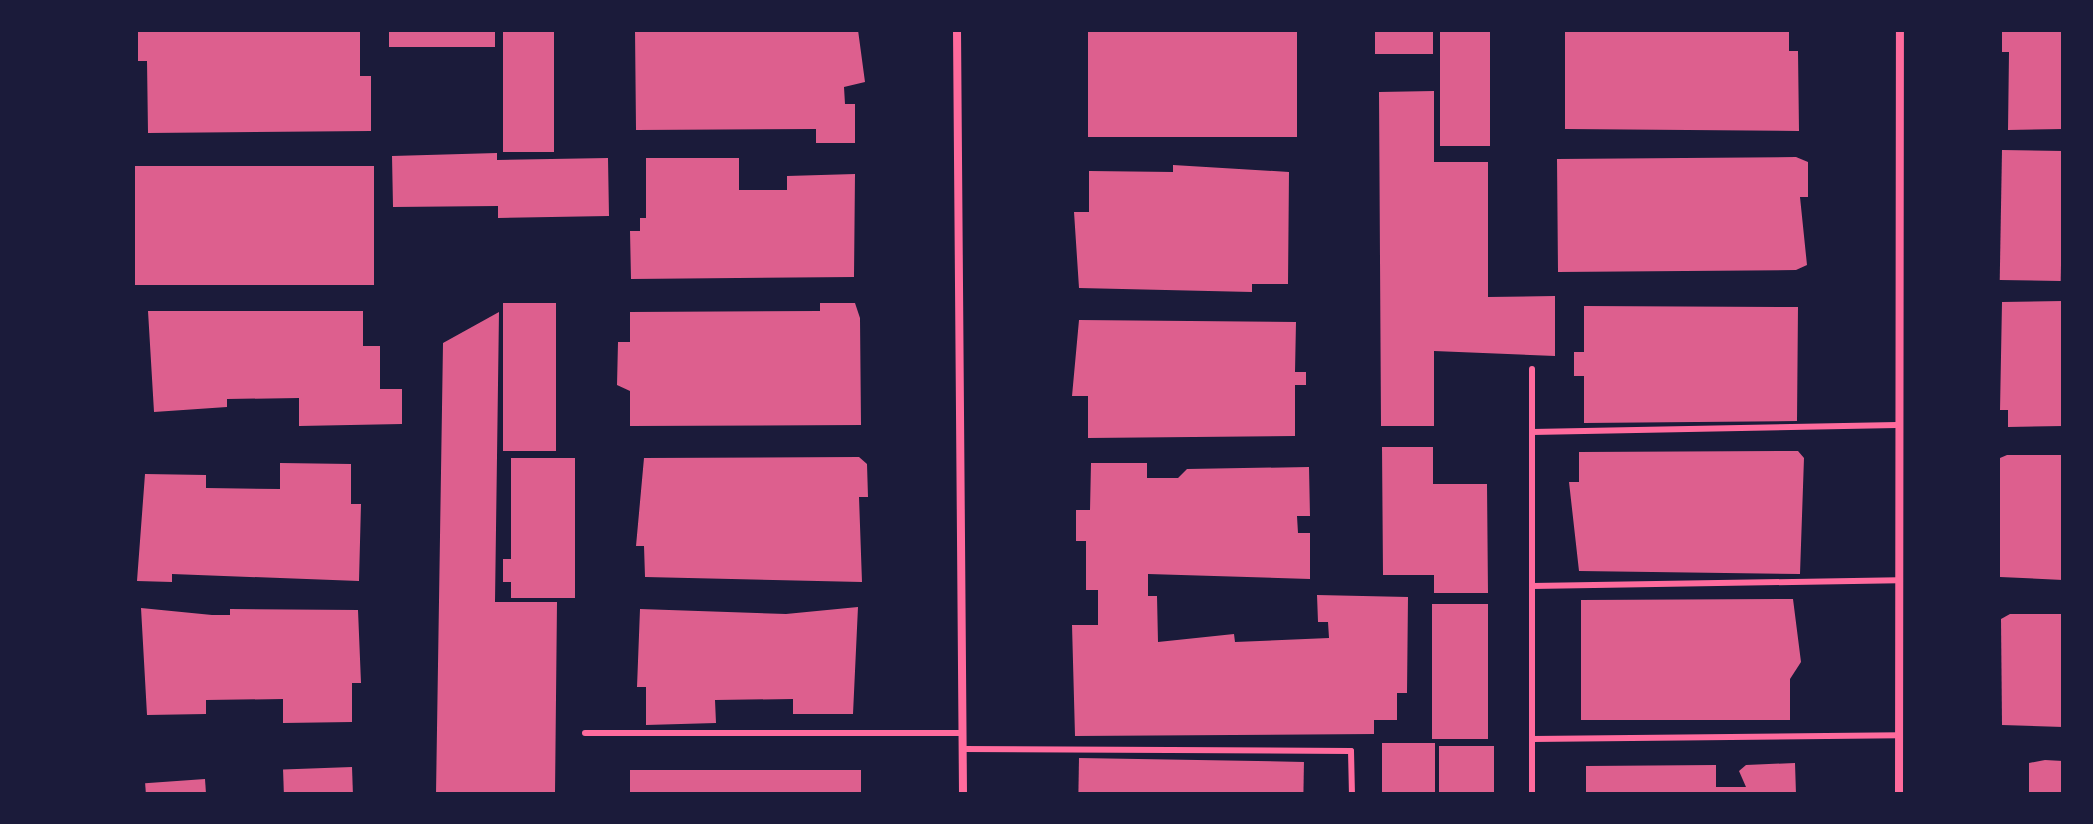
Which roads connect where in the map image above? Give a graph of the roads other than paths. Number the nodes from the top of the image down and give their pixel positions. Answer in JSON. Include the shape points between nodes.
{"nodes":[{"id":1,"x":957,"y":30,"type":"edge"},
{"id":2,"x":1900,"y":30,"type":"edge"},
{"id":3,"x":1532,"y":369,"type":"dead end"},
{"id":4,"x":1897,"y":425,"type":"junction"},
{"id":5,"x":1532,"y":432,"type":"junction"},
{"id":6,"x":1898,"y":580,"type":"junction"},
{"id":7,"x":1532,"y":586,"type":"junction"},
{"id":8,"x":585,"y":733,"type":"dead end"},
{"id":9,"x":963,"y":733,"type":"junction"},
{"id":10,"x":1899,"y":735,"type":"junction"},
{"id":11,"x":1532,"y":739,"type":"junction"},
{"id":12,"x":963,"y":749,"type":"junction"},
{"id":13,"x":963,"y":794,"type":"edge"},
{"id":14,"x":1352,"y":794,"type":"edge"},
{"id":15,"x":1532,"y":794,"type":"edge"},
{"id":16,"x":1899,"y":794,"type":"edge"}],
"edges":[{"from":1,"to":9,"type":"street"},
{"from":2,"to":4,"type":"street"},
{"from":3,"to":5,"type":"lane"},
{"from":4,"to":5,"type":"lane"},
{"from":4,"to":6,"type":"street"},
{"from":5,"to":7,"type":"lane"},
{"from":6,"to":7,"type":"lane"},
{"from":6,"to":10,"type":"street"},
{"from":7,"to":11,"type":"lane"},
{"from":8,"to":9,"type":"lane"},
{"from":9,"to":12,"type":"street"},
{"from":10,"to":11,"type":"lane"},
{"from":10,"to":16,"type":"street"},
{"from":11,"to":15,"type":"lane"},
{"from":12,"to":13,"type":"street"},
{"from":12,"to":14,"type":"lane","via":[[1351,751]]}]}
